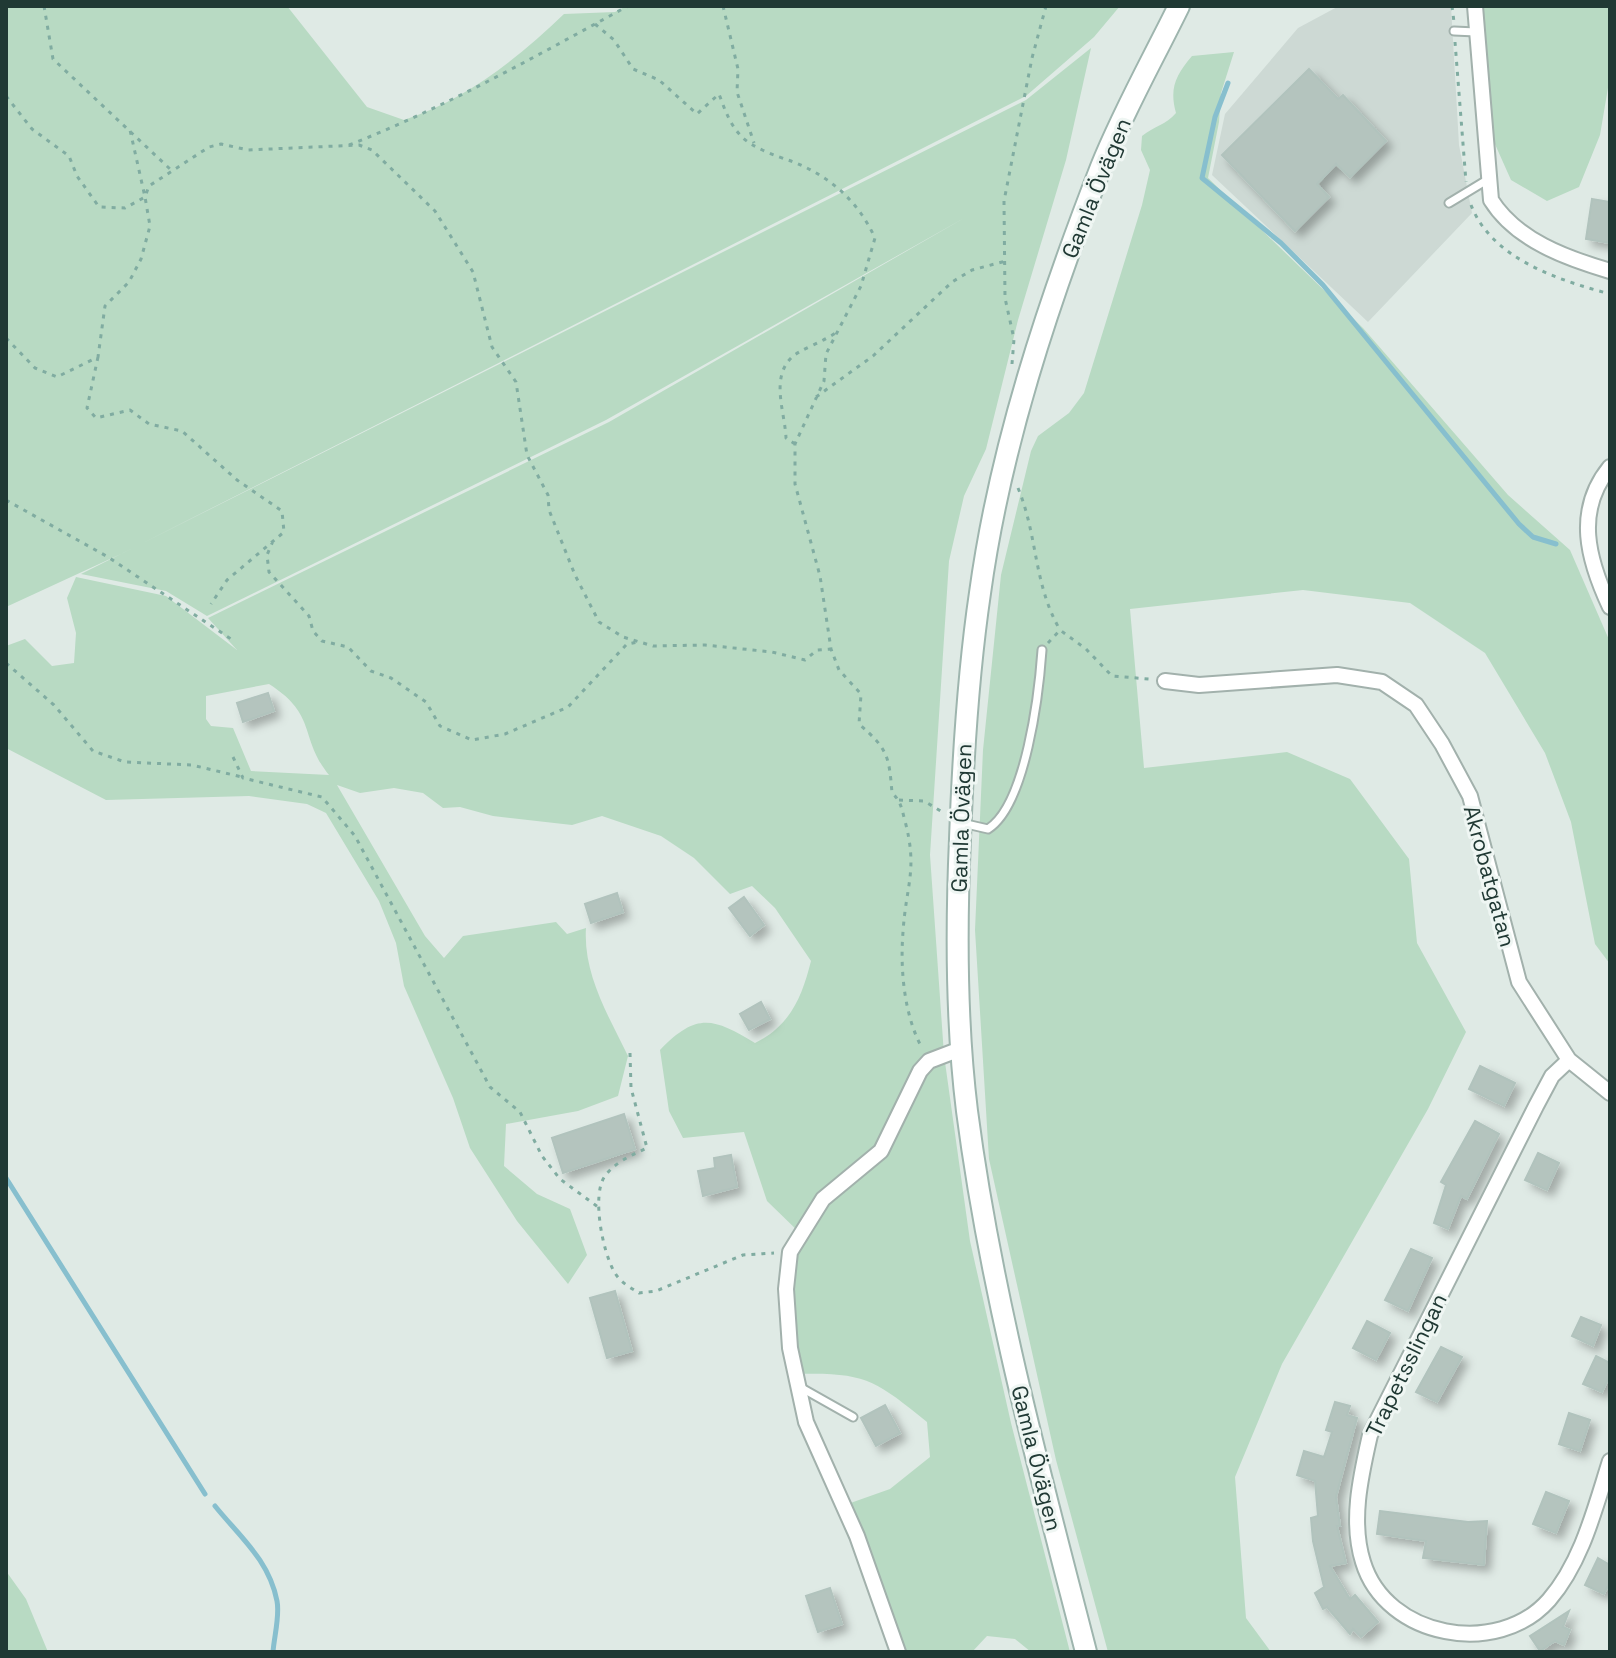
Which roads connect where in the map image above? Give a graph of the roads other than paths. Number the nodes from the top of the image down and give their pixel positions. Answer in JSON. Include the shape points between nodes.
{"nodes":[{"id":1,"x":1179,"y":6,"type":"edge"},
{"id":2,"x":1475,"y":6,"type":"edge"},
{"id":3,"x":1454,"y":31,"type":"dead end"},
{"id":4,"x":1477,"y":32,"type":"junction"},
{"id":5,"x":1487,"y":180,"type":"junction"},
{"id":6,"x":1449,"y":203,"type":"dead end"},
{"id":7,"x":1610,"y":271,"type":"edge"},
{"id":8,"x":1610,"y":467,"type":"edge"},
{"id":9,"x":1610,"y":607,"type":"edge"},
{"id":10,"x":1042,"y":650,"type":"road end"},
{"id":11,"x":1165,"y":681,"type":"road end"},
{"id":12,"x":960,"y":823,"type":"junction"},
{"id":13,"x":963,"y":1048,"type":"junction"},
{"id":14,"x":1569,"y":1060,"type":"junction"},
{"id":15,"x":1610,"y":1093,"type":"edge"},
{"id":16,"x":796,"y":1385,"type":"junction"},
{"id":17,"x":853,"y":1417,"type":"dead end"},
{"id":18,"x":1610,"y":1461,"type":"edge"},
{"id":19,"x":898,"y":1652,"type":"edge"},
{"id":20,"x":1086,"y":1652,"type":"edge"}],
"edges":[{"from":1,"to":12,"type":"main road","name":"Gamla Övägen","via":[[1103,163],[1053,298],[1010,446],[980,589]]},
{"from":2,"to":4,"type":"street"},
{"from":3,"to":4,"type":"lane"},
{"from":4,"to":5,"type":"street"},
{"from":5,"to":6,"type":"lane"},
{"from":5,"to":7,"type":"street","via":[[1497,210],[1520,232]]},
{"from":8,"to":9,"type":"street","via":[[1591,499],[1587,523],[1589,555]]},
{"from":10,"to":12,"type":"lane","via":[[1026,750],[1002,820],[988,829]]},
{"from":11,"to":14,"type":"street","name":"Akrobatgatan","via":[[1199,685],[1337,675],[1382,682],[1416,705],[1470,796],[1519,982]]},
{"from":12,"to":13,"type":"main road","name":"Gamla Övägen","via":[[957,918]]},
{"from":13,"to":16,"type":"street","via":[[929,1061],[920,1071],[881,1151],[823,1199],[790,1252],[786,1289]]},
{"from":13,"to":20,"type":"main road","name":"Gamla Övägen","via":[[982,1212],[1018,1383]]},
{"from":14,"to":15,"type":"street","name":"Akrobatgatan"},
{"from":14,"to":18,"type":"street","name":"Trapetsslingan","via":[[1552,1076],[1536,1106],[1370,1435],[1359,1481],[1363,1562],[1396,1609],[1418,1622],[1448,1634],[1506,1630],[1550,1599],[1577,1558]]},
{"from":16,"to":17,"type":"lane"},
{"from":16,"to":19,"type":"street"}]}
